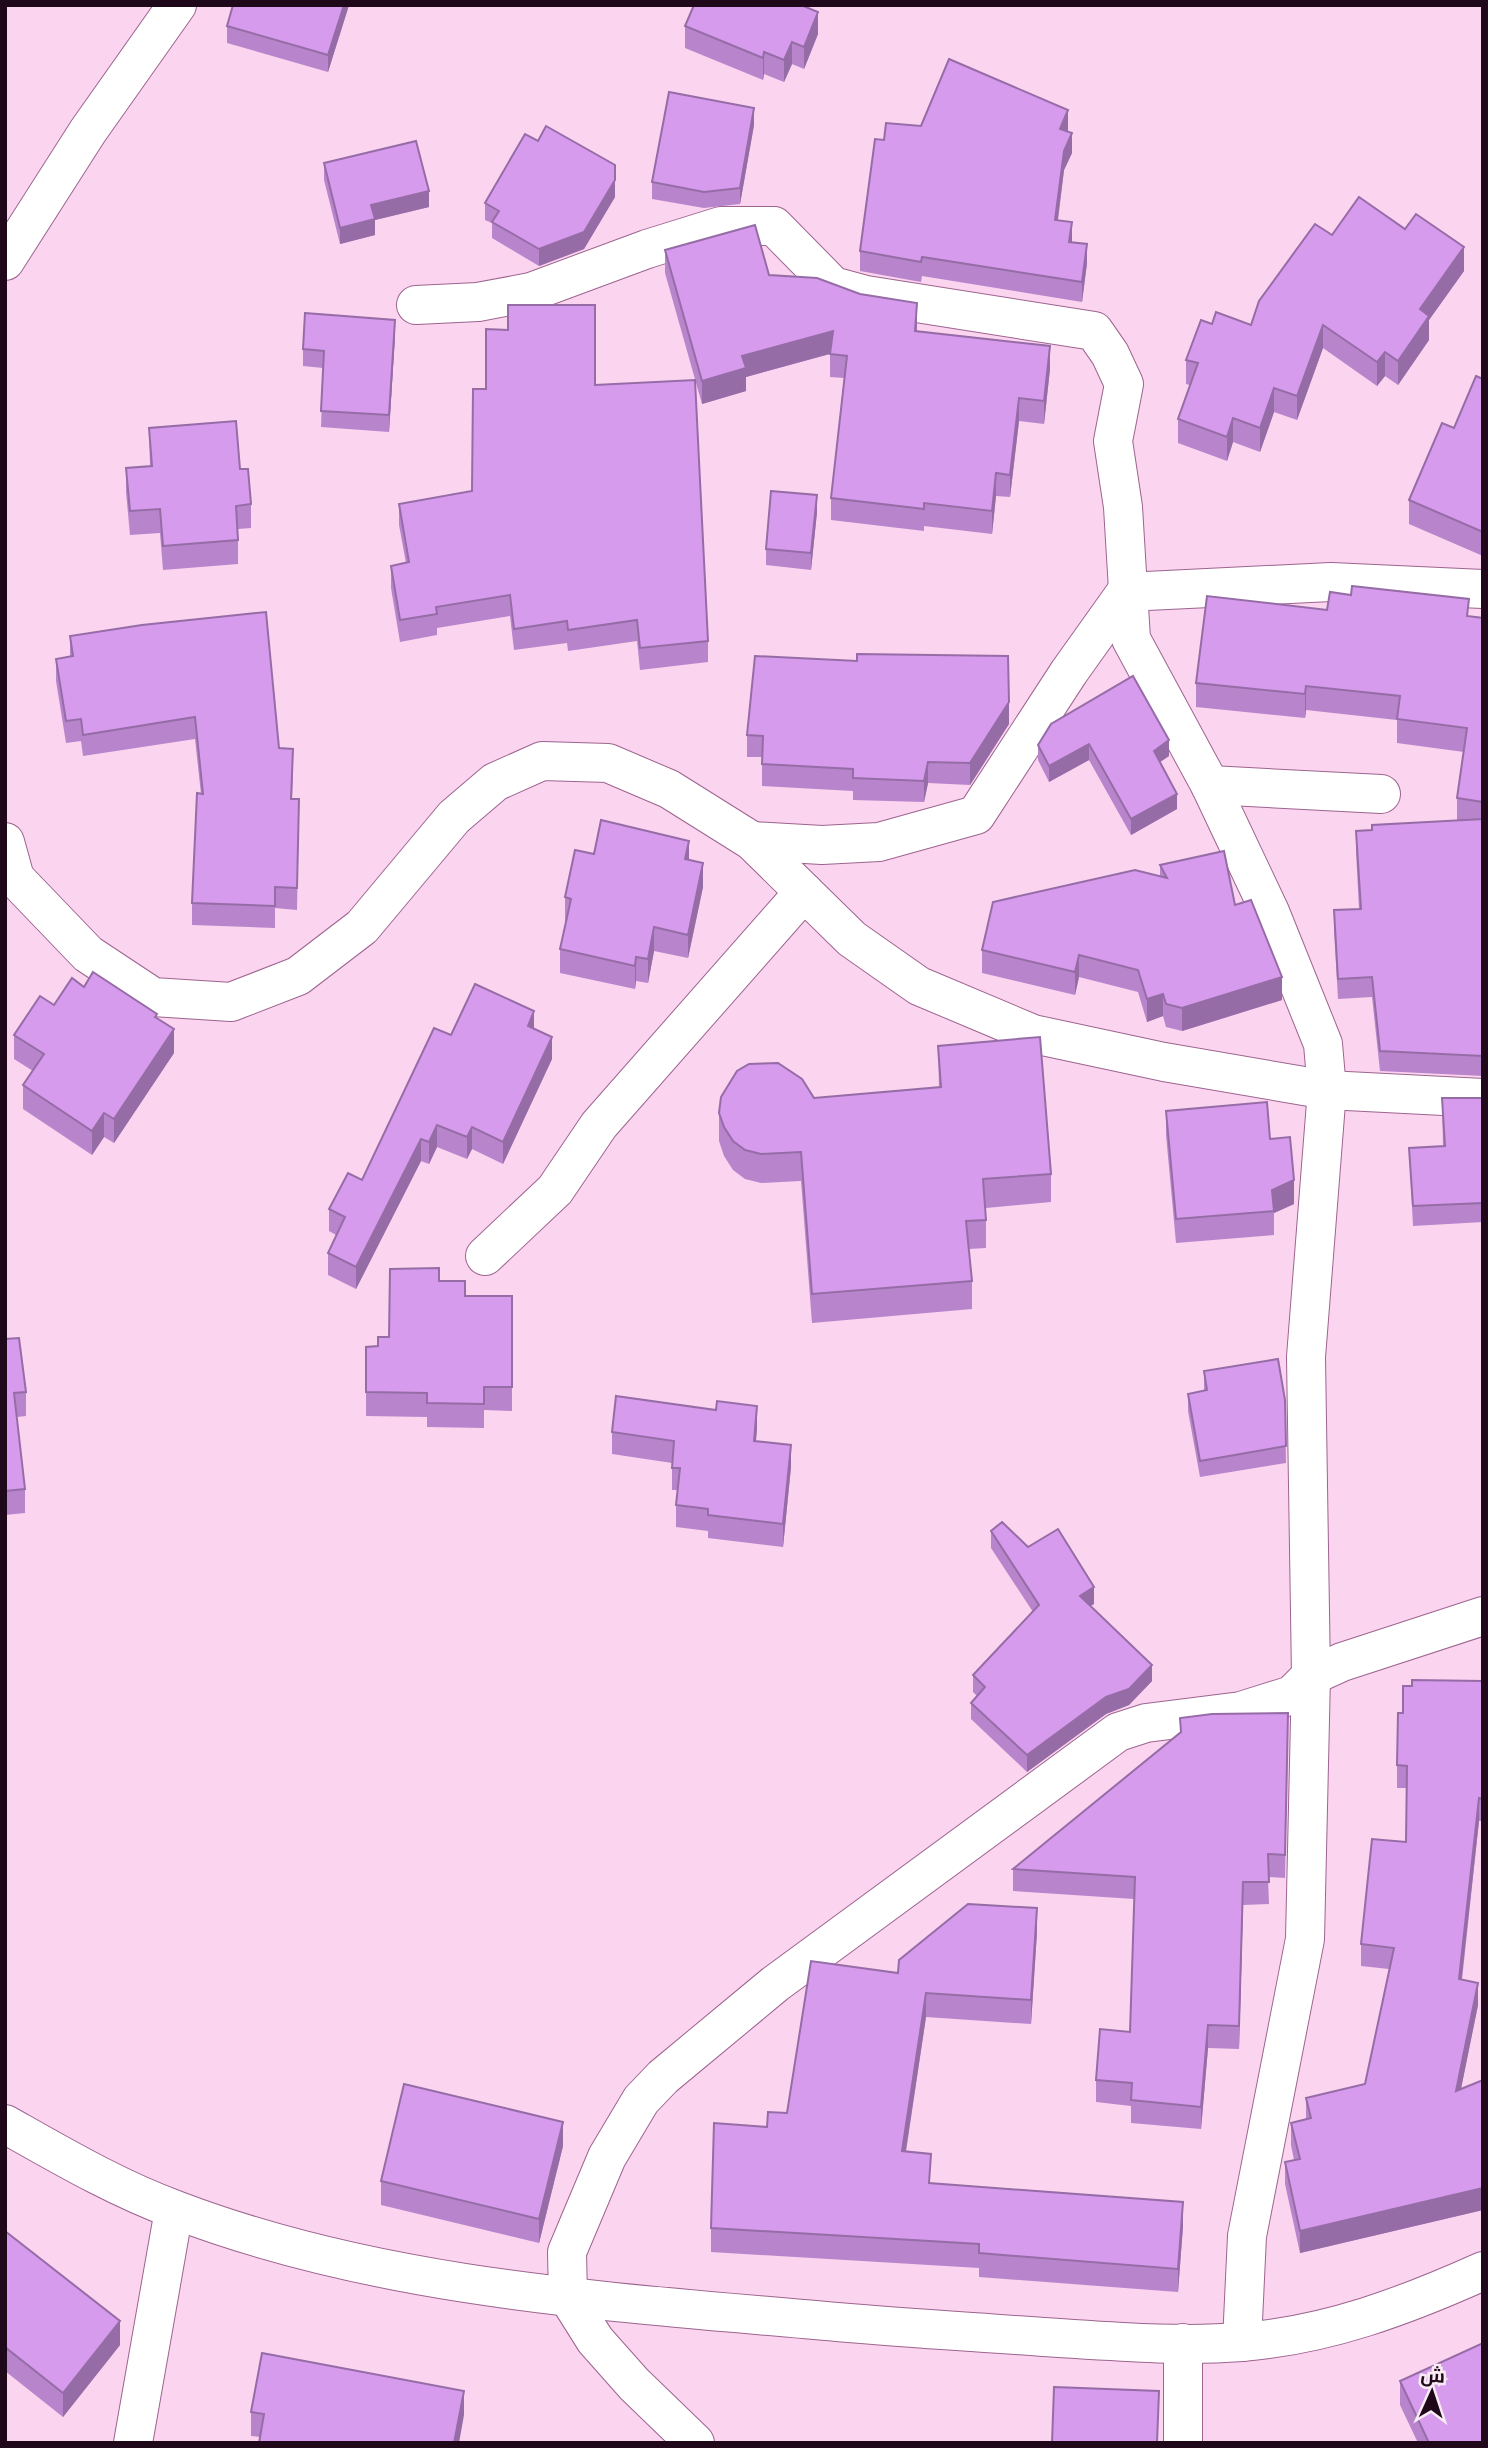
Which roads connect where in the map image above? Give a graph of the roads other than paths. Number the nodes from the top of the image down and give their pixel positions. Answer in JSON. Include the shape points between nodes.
{"nodes":[{"id":1,"x":177,"y":5,"type":"edge"},
{"id":2,"x":5,"y":261,"type":"edge"},
{"id":3,"x":416,"y":305,"type":"dead end"},
{"id":4,"x":1483,"y":589,"type":"edge"},
{"id":5,"x":1126,"y":592,"type":"junction"},
{"id":6,"x":1210,"y":785,"type":"junction"},
{"id":7,"x":1381,"y":794,"type":"dead end"},
{"id":8,"x":752,"y":841,"type":"junction"},
{"id":9,"x":5,"y":842,"type":"edge"},
{"id":10,"x":804,"y":892,"type":"junction"},
{"id":11,"x":1327,"y":1090,"type":"junction"},
{"id":12,"x":1483,"y":1098,"type":"edge"},
{"id":13,"x":485,"y":1256,"type":"dead end"},
{"id":14,"x":1483,"y":1616,"type":"edge"},
{"id":15,"x":1311,"y":1676,"type":"junction"},
{"id":16,"x":5,"y":2124,"type":"edge"},
{"id":17,"x":174,"y":2210,"type":"junction"},
{"id":18,"x":1483,"y":2271,"type":"edge"},
{"id":19,"x":568,"y":2297,"type":"junction"},
{"id":20,"x":1242,"y":2342,"type":"junction"},
{"id":21,"x":1183,"y":2343,"type":"junction"},
{"id":22,"x":134,"y":2443,"type":"edge"},
{"id":23,"x":695,"y":2443,"type":"edge"},
{"id":24,"x":1182,"y":2443,"type":"edge"}],
"edges":[{"from":1,"to":2,"type":"street","via":[[88,131]]},
{"from":3,"to":5,"type":"street","via":[[478,302],[531,292],[721,226],[774,226],[833,286],[1094,331],[1124,384],[1114,441],[1123,507]]},
{"from":4,"to":5,"type":"street","via":[[1331,582]]},
{"from":5,"to":6,"type":"street","via":[[1131,639]]},
{"from":5,"to":8,"type":"street","via":[[976,815],[879,842]]},
{"from":6,"to":7,"type":"street"},
{"from":6,"to":11,"type":"street","via":[[1270,912],[1323,1044]]},
{"from":8,"to":9,"type":"street","via":[[669,789],[608,763],[542,761],[495,782],[454,817],[362,927],[298,976],[231,1002],[153,997],[88,954],[15,878]]},
{"from":8,"to":10,"type":"street"},
{"from":10,"to":11,"type":"street","via":[[852,939],[919,986],[1033,1034]]},
{"from":10,"to":13,"type":"street","via":[[599,1125],[555,1190]]},
{"from":11,"to":12,"type":"street"},
{"from":11,"to":15,"type":"street","via":[[1306,1357]]},
{"from":14,"to":15,"type":"street","via":[[1377,1649]]},
{"from":15,"to":19,"type":"street","via":[[1292,1695],[1241,1711],[1146,1723],[1118,1732],[775,1984],[663,2077],[641,2100],[607,2157],[576,2224],[567,2252]]},
{"from":15,"to":20,"type":"street","via":[[1305,1939],[1247,2236]]},
{"from":16,"to":17,"type":"street","via":[[71,2162]]},
{"from":17,"to":19,"type":"street","via":[[359,2263]]},
{"from":17,"to":22,"type":"street"},
{"from":18,"to":20,"type":"street","via":[[1330,2329]]},
{"from":19,"to":21,"type":"street","via":[[879,2326]]},
{"from":19,"to":23,"type":"street","via":[[595,2340]]},
{"from":20,"to":21,"type":"street"},
{"from":21,"to":24,"type":"street"}]}
